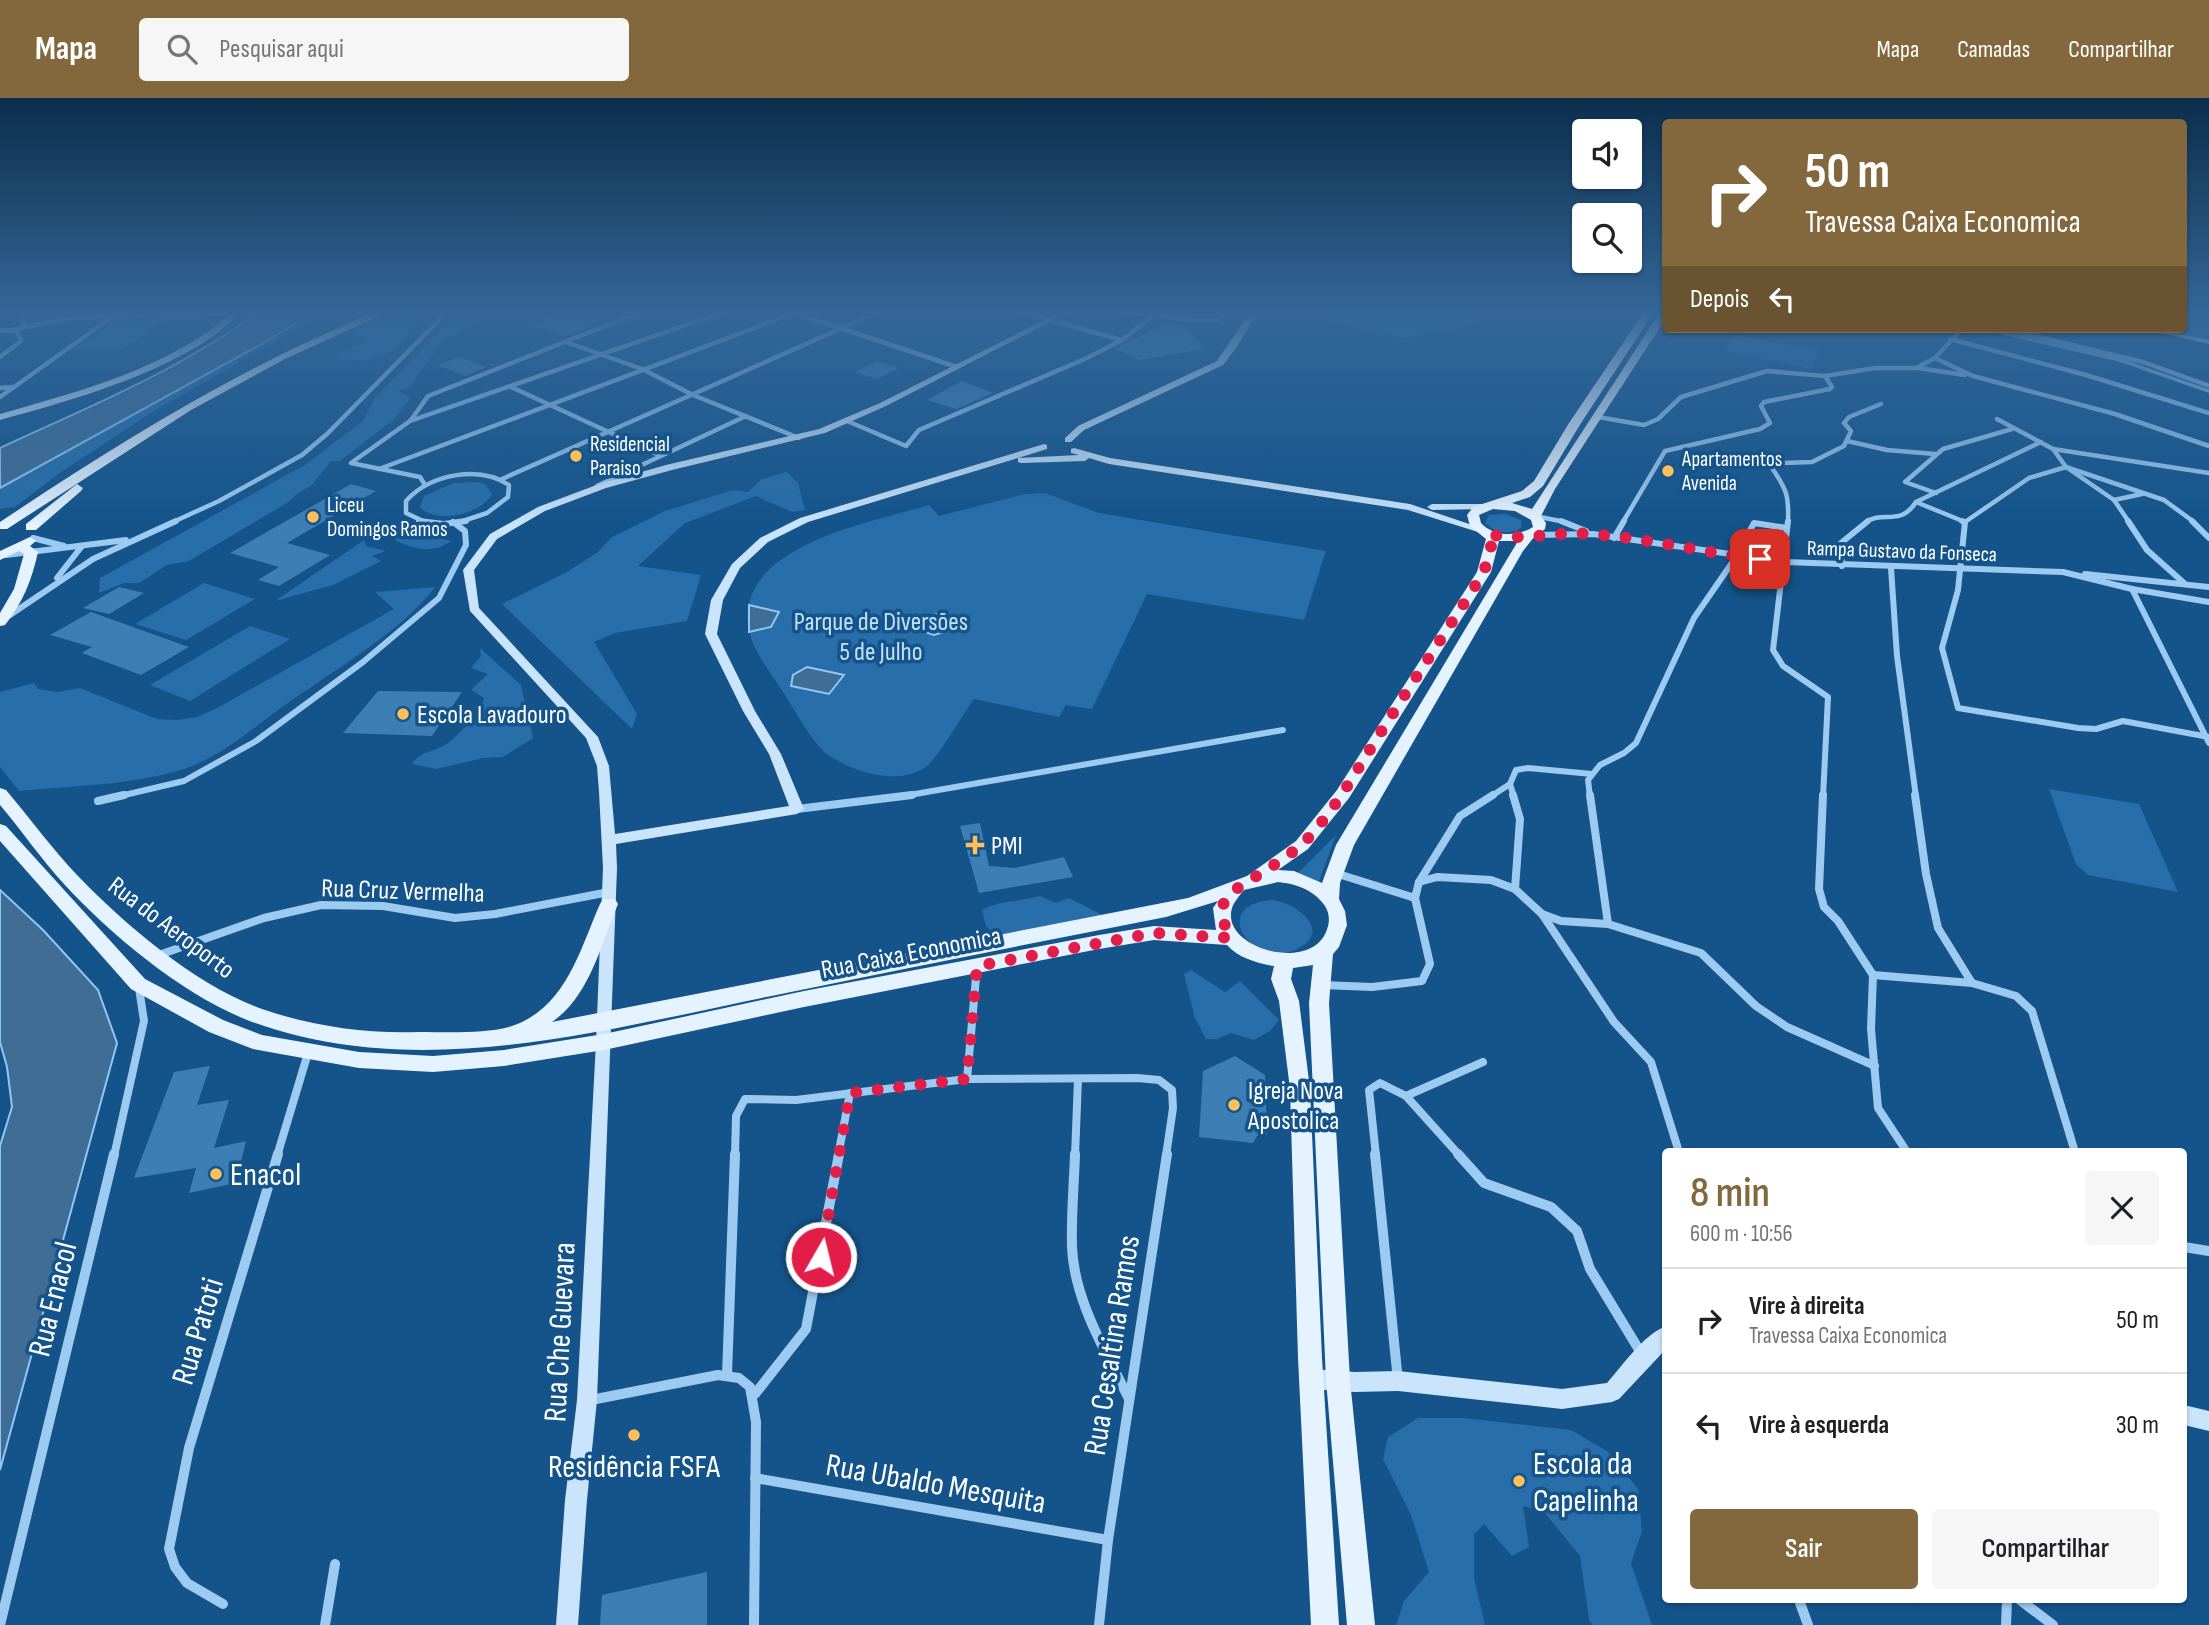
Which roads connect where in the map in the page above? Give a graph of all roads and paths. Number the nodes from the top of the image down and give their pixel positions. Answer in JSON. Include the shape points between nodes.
{"nodes":[{"id":1,"x":19,"y":383,"type":"edge"},
{"id":2,"x":102,"y":383,"type":"edge"},
{"id":3,"x":226,"y":383,"type":"edge"},
{"id":4,"x":243,"y":383,"type":"edge"},
{"id":5,"x":377,"y":383,"type":"edge"},
{"id":6,"x":460,"y":383,"type":"edge"},
{"id":7,"x":521,"y":383,"type":"edge"},
{"id":8,"x":605,"y":383,"type":"edge"},
{"id":9,"x":670,"y":383,"type":"edge"},
{"id":10,"x":719,"y":383,"type":"edge"},
{"id":11,"x":922,"y":383,"type":"edge"},
{"id":12,"x":1024,"y":383,"type":"edge"},
{"id":13,"x":1177,"y":383,"type":"edge"},
{"id":14,"x":1601,"y":383,"type":"edge"},
{"id":15,"x":1620,"y":383,"type":"edge"},
{"id":16,"x":1722,"y":383,"type":"edge"},
{"id":17,"x":1830,"y":383,"type":"edge"},
{"id":18,"x":2000,"y":383,"type":"edge"},
{"id":19,"x":2113,"y":383,"type":"edge"},
{"id":20,"x":14,"y":387,"type":"junction"},
{"id":21,"x":511,"y":387,"type":"junction"},
{"id":22,"x":0,"y":388,"type":"edge"},
{"id":23,"x":693,"y":395,"type":"junction"},
{"id":24,"x":0,"y":397,"type":"edge"},
{"id":25,"x":550,"y":404,"type":"junction"},
{"id":26,"x":1881,"y":404,"type":"dead end"},
{"id":27,"x":2209,"y":413,"type":"edge"},
{"id":28,"x":746,"y":416,"type":"junction"},
{"id":29,"x":0,"y":417,"type":"edge"},
{"id":30,"x":1598,"y":417,"type":"junction"},
{"id":31,"x":1997,"y":419,"type":"dead end"},
{"id":32,"x":410,"y":421,"type":"junction"},
{"id":33,"x":847,"y":421,"type":"junction"},
{"id":34,"x":2012,"y":429,"type":"junction"},
{"id":35,"x":609,"y":430,"type":"junction"},
{"id":36,"x":799,"y":438,"type":"junction"},
{"id":37,"x":1847,"y":441,"type":"junction"},
{"id":38,"x":1056,"y":442,"type":"junction"},
{"id":39,"x":2041,"y":442,"type":"junction"},
{"id":40,"x":2209,"y":446,"type":"edge"},
{"id":41,"x":2053,"y":449,"type":"junction"},
{"id":42,"x":1074,"y":451,"type":"junction"},
{"id":43,"x":1934,"y":454,"type":"junction"},
{"id":44,"x":661,"y":456,"type":"junction"},
{"id":45,"x":1097,"y":458,"type":"junction"},
{"id":46,"x":999,"y":461,"type":"junction"},
{"id":47,"x":2066,"y":467,"type":"junction"},
{"id":48,"x":378,"y":469,"type":"junction"},
{"id":49,"x":2209,"y":473,"type":"edge"},
{"id":50,"x":502,"y":480,"type":"junction"},
{"id":51,"x":425,"y":485,"type":"junction"},
{"id":52,"x":596,"y":486,"type":"junction"},
{"id":53,"x":1936,"y":493,"type":"junction"},
{"id":54,"x":2143,"y":494,"type":"junction"},
{"id":55,"x":2114,"y":500,"type":"junction"},
{"id":56,"x":1380,"y":502,"type":"junction"},
{"id":57,"x":1916,"y":502,"type":"junction"},
{"id":58,"x":1488,"y":506,"type":"junction"},
{"id":59,"x":1535,"y":516,"type":"junction"},
{"id":60,"x":453,"y":522,"type":"junction"},
{"id":61,"x":1965,"y":522,"type":"junction"},
{"id":62,"x":2,"y":526,"type":"edge"},
{"id":63,"x":1787,"y":528,"type":"junction"},
{"id":64,"x":1485,"y":532,"type":"junction"},
{"id":65,"x":1593,"y":534,"type":"junction"},
{"id":66,"x":1531,"y":536,"type":"junction"},
{"id":67,"x":1614,"y":538,"type":"junction"},
{"id":68,"x":2209,"y":538,"type":"edge"},
{"id":69,"x":132,"y":539,"type":"junction"},
{"id":70,"x":29,"y":541,"type":"junction"},
{"id":71,"x":82,"y":546,"type":"junction"},
{"id":72,"x":68,"y":547,"type":"junction"},
{"id":73,"x":1,"y":556,"type":"edge"},
{"id":74,"x":1736,"y":557,"type":"junction"},
{"id":75,"x":1785,"y":562,"type":"junction"},
{"id":76,"x":1842,"y":566,"type":"junction"},
{"id":77,"x":1891,"y":568,"type":"junction"},
{"id":78,"x":1959,"y":569,"type":"junction"},
{"id":79,"x":2063,"y":572,"type":"junction"},
{"id":80,"x":2184,"y":583,"type":"junction"},
{"id":81,"x":49,"y":586,"type":"junction"},
{"id":82,"x":2207,"y":587,"type":"edge"},
{"id":83,"x":2132,"y":589,"type":"junction"},
{"id":84,"x":2209,"y":593,"type":"edge"},
{"id":85,"x":2209,"y":602,"type":"edge"},
{"id":86,"x":2,"y":621,"type":"edge"},
{"id":87,"x":1283,"y":730,"type":"dead end"},
{"id":88,"x":2208,"y":739,"type":"edge"},
{"id":89,"x":1592,"y":774,"type":"junction"},
{"id":90,"x":1510,"y":784,"type":"junction"},
{"id":91,"x":0,"y":794,"type":"edge"},
{"id":92,"x":98,"y":801,"type":"dead end"},
{"id":93,"x":797,"y":809,"type":"junction"},
{"id":94,"x":0,"y":830,"type":"edge"},
{"id":95,"x":609,"y":840,"type":"junction"},
{"id":96,"x":1334,"y":873,"type":"junction"},
{"id":97,"x":1246,"y":882,"type":"junction"},
{"id":98,"x":1419,"y":883,"type":"junction"},
{"id":99,"x":1515,"y":889,"type":"junction"},
{"id":100,"x":609,"y":898,"type":"junction"},
{"id":101,"x":1415,"y":898,"type":"junction"},
{"id":102,"x":1330,"y":899,"type":"junction"},
{"id":103,"x":1542,"y":914,"type":"junction"},
{"id":104,"x":1608,"y":923,"type":"junction"},
{"id":105,"x":1231,"y":938,"type":"junction"},
{"id":106,"x":1324,"y":950,"type":"junction"},
{"id":107,"x":159,"y":955,"type":"junction"},
{"id":108,"x":1284,"y":962,"type":"junction"},
{"id":109,"x":977,"y":966,"type":"junction"},
{"id":110,"x":1873,"y":975,"type":"junction"},
{"id":111,"x":1972,"y":983,"type":"junction"},
{"id":112,"x":138,"y":984,"type":"junction"},
{"id":113,"x":1320,"y":985,"type":"junction"},
{"id":114,"x":604,"y":1022,"type":"junction"},
{"id":115,"x":510,"y":1036,"type":"junction"},
{"id":116,"x":604,"y":1042,"type":"junction"},
{"id":117,"x":308,"y":1053,"type":"junction"},
{"id":118,"x":1483,"y":1062,"type":"dead end"},
{"id":119,"x":1875,"y":1066,"type":"junction"},
{"id":120,"x":967,"y":1079,"type":"junction"},
{"id":121,"x":1078,"y":1079,"type":"junction"},
{"id":122,"x":850,"y":1093,"type":"junction"},
{"id":123,"x":1406,"y":1096,"type":"junction"},
{"id":124,"x":1678,"y":1148,"type":"edge"},
{"id":125,"x":1904,"y":1148,"type":"edge"},
{"id":126,"x":2074,"y":1148,"type":"edge"},
{"id":127,"x":2187,"y":1247,"type":"edge"},
{"id":128,"x":2209,"y":1251,"type":"edge"},
{"id":129,"x":1662,"y":1340,"type":"edge"},
{"id":130,"x":1643,"y":1357,"type":"junction"},
{"id":131,"x":727,"y":1375,"type":"junction"},
{"id":132,"x":1324,"y":1379,"type":"junction"},
{"id":133,"x":1398,"y":1381,"type":"junction"},
{"id":134,"x":755,"y":1394,"type":"junction"},
{"id":135,"x":1129,"y":1399,"type":"junction"},
{"id":136,"x":587,"y":1400,"type":"junction"},
{"id":137,"x":2187,"y":1417,"type":"edge"},
{"id":138,"x":2209,"y":1421,"type":"edge"},
{"id":139,"x":755,"y":1478,"type":"junction"},
{"id":140,"x":1108,"y":1540,"type":"junction"},
{"id":141,"x":335,"y":1564,"type":"dead end"},
{"id":142,"x":1800,"y":1603,"type":"edge"},
{"id":143,"x":2007,"y":1603,"type":"edge"},
{"id":144,"x":2024,"y":1603,"type":"edge"},
{"id":145,"x":223,"y":1604,"type":"dead end"},
{"id":146,"x":0,"y":1625,"type":"edge"},
{"id":147,"x":325,"y":1625,"type":"edge"},
{"id":148,"x":567,"y":1625,"type":"edge"},
{"id":149,"x":754,"y":1625,"type":"edge"},
{"id":150,"x":1099,"y":1625,"type":"edge"},
{"id":151,"x":1325,"y":1625,"type":"edge"},
{"id":152,"x":1361,"y":1625,"type":"edge"},
{"id":153,"x":1808,"y":1625,"type":"edge"},
{"id":154,"x":2006,"y":1625,"type":"edge"},
{"id":155,"x":2053,"y":1625,"type":"edge"}],
"edges":[{"from":1,"to":20,"type":"street"},
{"from":2,"to":29,"type":"street"},
{"from":3,"to":62,"type":"main road","via":[[90,465]]},
{"from":4,"to":70,"type":"main road","via":[[92,477]]},
{"from":5,"to":69,"type":"street","via":[[302,455],[219,501]]},
{"from":6,"to":32,"type":"street","via":[[428,396]]},
{"from":7,"to":21,"type":"street"},
{"from":8,"to":25,"type":"street"},
{"from":9,"to":23,"type":"street"},
{"from":10,"to":23,"type":"street"},
{"from":11,"to":33,"type":"street","name":"Rua Che Guevara"},
{"from":12,"to":33,"type":"street","via":[[919,430],[906,446]]},
{"from":13,"to":38,"type":"street"},
{"from":14,"to":58,"type":"main road","via":[[1539,483],[1527,494]]},
{"from":15,"to":30,"type":"main road"},
{"from":16,"to":30,"type":"street","via":[[1681,397],[1658,419],[1644,425]]},
{"from":17,"to":67,"type":"street","via":[[1829,389],[1764,402],[1761,406],[1770,423],[1760,429],[1665,451]]},
{"from":18,"to":40,"type":"street","via":[[2115,414]]},
{"from":19,"to":27,"type":"street"},
{"from":20,"to":22,"type":"street"},
{"from":20,"to":24,"type":"street"},
{"from":21,"to":25,"type":"street"},
{"from":21,"to":32,"type":"street"},
{"from":23,"to":28,"type":"street"},
{"from":23,"to":35,"type":"street"},
{"from":25,"to":35,"type":"street"},
{"from":25,"to":48,"type":"street"},
{"from":26,"to":37,"type":"street","via":[[1849,417],[1844,423],[1851,431]]},
{"from":28,"to":36,"type":"street"},
{"from":28,"to":44,"type":"street"},
{"from":30,"to":59,"type":"main road"},
{"from":31,"to":34,"type":"street"},
{"from":32,"to":48,"type":"street","via":[[351,463]]},
{"from":33,"to":36,"type":"street","name":"Rua Che Guevara"},
{"from":34,"to":39,"type":"street"},
{"from":34,"to":43,"type":"street"},
{"from":35,"to":44,"type":"street"},
{"from":35,"to":50,"type":"street"},
{"from":36,"to":52,"type":"street","name":"Rua Che Guevara"},
{"from":37,"to":43,"type":"street"},
{"from":37,"to":63,"type":"street","via":[[1812,462],[1772,468],[1789,500]]},
{"from":38,"to":42,"type":"street","via":[[1076,445]]},
{"from":38,"to":42,"type":"street","via":[[1054,454]]},
{"from":38,"to":46,"type":"street"},
{"from":39,"to":41,"type":"street"},
{"from":39,"to":53,"type":"street"},
{"from":41,"to":47,"type":"street"},
{"from":41,"to":49,"type":"street"},
{"from":42,"to":45,"type":"street"},
{"from":43,"to":53,"type":"street","via":[[1905,482]]},
{"from":44,"to":52,"type":"street"},
{"from":45,"to":46,"type":"street"},
{"from":45,"to":56,"type":"street"},
{"from":46,"to":93,"type":"street","via":[[804,520],[764,540],[736,566],[717,600],[711,634],[775,754]]},
{"from":47,"to":54,"type":"street"},
{"from":47,"to":55,"type":"street"},
{"from":47,"to":61,"type":"street","via":[[2029,478]]},
{"from":48,"to":51,"type":"street","via":[[420,477]]},
{"from":50,"to":51,"type":"street","via":[[467,474]]},
{"from":50,"to":60,"type":"street","via":[[510,489],[500,505]]},
{"from":51,"to":60,"type":"street","via":[[406,501],[406,513],[420,521]]},
{"from":52,"to":95,"type":"street","name":"Rua Che Guevara","via":[[529,514],[497,534],[472,566],[467,589],[474,609],[592,737],[603,766]]},
{"from":53,"to":57,"type":"street"},
{"from":54,"to":55,"type":"street"},
{"from":54,"to":68,"type":"street","via":[[2175,506]]},
{"from":55,"to":80,"type":"street","via":[[2147,550]]},
{"from":56,"to":58,"type":"street"},
{"from":56,"to":64,"type":"street","via":[[1446,516]]},
{"from":57,"to":61,"type":"street"},
{"from":57,"to":76,"type":"street","via":[[1909,513],[1870,519],[1841,543]]},
{"from":58,"to":59,"type":"main road","via":[[1520,508]]},
{"from":58,"to":64,"type":"main road","via":[[1476,510],[1473,520]]},
{"from":59,"to":65,"type":"street","name":"Rampa Gustavo da Fonseca","via":[[1557,519]]},
{"from":59,"to":66,"type":"main road","via":[[1539,529]]},
{"from":60,"to":92,"type":"street","via":[[465,531],[466,545],[439,598],[363,662],[256,741],[184,781]]},
{"from":61,"to":78,"type":"street"},
{"from":62,"to":70,"type":"main road"},
{"from":63,"to":74,"type":"street","via":[[1754,523]]},
{"from":63,"to":75,"type":"street"},
{"from":64,"to":66,"type":"main road","via":[[1509,538]]},
{"from":64,"to":97,"type":"main road","via":[[1493,539],[1484,572],[1343,794],[1302,845]]},
{"from":65,"to":66,"type":"street","name":"Rampa Gustavo da Fonseca"},
{"from":65,"to":67,"type":"street","name":"Rampa Gustavo da Fonseca"},
{"from":66,"to":96,"type":"main road","via":[[1517,550],[1352,833]]},
{"from":67,"to":74,"type":"street","name":"Rampa Gustavo da Fonseca"},
{"from":69,"to":71,"type":"street"},
{"from":69,"to":81,"type":"street"},
{"from":70,"to":72,"type":"street"},
{"from":70,"to":72,"type":"street"},
{"from":70,"to":73,"type":"main road"},
{"from":70,"to":86,"type":"main road","via":[[20,592]]},
{"from":71,"to":72,"type":"street"},
{"from":71,"to":81,"type":"street"},
{"from":74,"to":75,"type":"street","name":"Rampa Gustavo da Fonseca"},
{"from":74,"to":89,"type":"street","via":[[1694,618],[1636,743],[1628,752],[1597,765]]},
{"from":75,"to":76,"type":"street","name":"Rampa Gustavo da Fonseca"},
{"from":75,"to":110,"type":"street","via":[[1773,650],[1783,666],[1828,697],[1819,888],[1824,907]]},
{"from":76,"to":77,"type":"street","name":"Rampa Gustavo da Fonseca"},
{"from":77,"to":78,"type":"street","name":"Rampa Gustavo da Fonseca"},
{"from":77,"to":111,"type":"street","via":[[1897,656],[1926,874],[1938,928]]},
{"from":78,"to":79,"type":"street","name":"Rampa Gustavo da Fonseca"},
{"from":78,"to":88,"type":"street","via":[[1958,590],[1941,648],[1958,708],[2078,728],[2096,729],[2123,721]]},
{"from":79,"to":80,"type":"street"},
{"from":79,"to":83,"type":"street","name":"Rampa Gustavo da Fonseca"},
{"from":80,"to":82,"type":"street"},
{"from":81,"to":86,"type":"street"},
{"from":82,"to":84,"type":"street"},
{"from":83,"to":85,"type":"street","name":"Rampa Gustavo da Fonseca"},
{"from":83,"to":88,"type":"street"},
{"from":87,"to":93,"type":"street","via":[[921,794]]},
{"from":89,"to":90,"type":"street","via":[[1528,768],[1516,770]]},
{"from":89,"to":104,"type":"street","via":[[1588,780]]},
{"from":90,"to":98,"type":"street","via":[[1460,816]]},
{"from":90,"to":99,"type":"street","via":[[1520,819]]},
{"from":91,"to":107,"type":"main road","name":"Rua do Aeroporto","via":[[81,890]]},
{"from":93,"to":95,"type":"street"},
{"from":94,"to":112,"type":"main road","name":"Rua do Aeroporto"},
{"from":95,"to":100,"type":"street","name":"Rua Che Guevara"},
{"from":96,"to":101,"type":"street"},
{"from":96,"to":102,"type":"main road"},
{"from":97,"to":102,"type":"main road","via":[[1270,875],[1295,879],[1318,888]]},
{"from":97,"to":105,"type":"main road","via":[[1227,896],[1221,909]]},
{"from":97,"to":114,"type":"main road","name":"Rua do Aeroporto","via":[[1166,910]]},
{"from":98,"to":99,"type":"street","via":[[1437,877],[1463,877]]},
{"from":98,"to":101,"type":"street"},
{"from":99,"to":103,"type":"street"},
{"from":100,"to":107,"type":"street","name":"Rua Cruz Vermelha","via":[[455,918],[373,905],[321,905],[264,918]]},
{"from":100,"to":114,"type":"street","name":"Rua Che Guevara"},
{"from":100,"to":115,"type":"main road","via":[[565,1000]]},
{"from":101,"to":113,"type":"street","via":[[1430,964],[1422,981],[1372,987]]},
{"from":102,"to":106,"type":"main road","via":[[1338,931]]},
{"from":103,"to":104,"type":"street","via":[[1561,921]]},
{"from":103,"to":124,"type":"street","via":[[1614,1022],[1651,1062]]},
{"from":104,"to":119,"type":"street","via":[[1701,953],[1756,1006],[1787,1027]]},
{"from":105,"to":108,"type":"main road","via":[[1248,952]]},
{"from":105,"to":109,"type":"main road","name":"Rua Caixa Economica","via":[[1154,933]]},
{"from":106,"to":108,"type":"main road"},
{"from":106,"to":113,"type":"main road"},
{"from":107,"to":115,"type":"main road","name":"Rua do Aeroporto","via":[[228,1003],[293,1027],[408,1041]]},
{"from":108,"to":132,"type":"main road","via":[[1281,979],[1289,1001],[1300,1089]]},
{"from":109,"to":116,"type":"main road","name":"Rua Caixa Economica"},
{"from":109,"to":120,"type":"street"},
{"from":110,"to":111,"type":"street"},
{"from":110,"to":119,"type":"street"},
{"from":111,"to":126,"type":"street","via":[[2016,996],[2032,1012]]},
{"from":112,"to":117,"type":"main road","name":"Rua do Aeroporto","via":[[216,1026],[260,1043]]},
{"from":112,"to":146,"type":"street","name":"Rua Enacol","via":[[144,1021],[140,1047]]},
{"from":113,"to":132,"type":"main road"},
{"from":114,"to":115,"type":"main road","name":"Rua do Aeroporto"},
{"from":114,"to":116,"type":"street","name":"Rua Che Guevara"},
{"from":116,"to":117,"type":"main road","name":"Rua do Aeroporto","via":[[455,1063],[398,1064]]},
{"from":116,"to":136,"type":"street","name":"Rua Che Guevara"},
{"from":117,"to":145,"type":"street","name":"Rua Patoti","via":[[189,1448],[169,1549],[187,1583]]},
{"from":118,"to":123,"type":"street"},
{"from":119,"to":125,"type":"street","via":[[1878,1108]]},
{"from":120,"to":121,"type":"street"},
{"from":120,"to":122,"type":"street"},
{"from":121,"to":135,"type":"street","via":[[1075,1275]]},
{"from":121,"to":135,"type":"street","name":"Rua Cesaltina Ramos","via":[[1159,1080],[1172,1090]]},
{"from":122,"to":131,"type":"street","via":[[796,1100],[745,1099],[736,1116]]},
{"from":122,"to":134,"type":"street","via":[[806,1329]]},
{"from":123,"to":130,"type":"street","via":[[1485,1183],[1551,1208],[1577,1231],[1590,1269]]},
{"from":123,"to":133,"type":"street","via":[[1380,1083],[1369,1090]]},
{"from":127,"to":128,"type":"street"},
{"from":129,"to":130,"type":"street"},
{"from":130,"to":133,"type":"street","via":[[1612,1392],[1562,1399]]},
{"from":131,"to":134,"type":"street","via":[[738,1377]]},
{"from":131,"to":136,"type":"street"},
{"from":132,"to":133,"type":"street"},
{"from":132,"to":151,"type":"main road"},
{"from":132,"to":152,"type":"main road"},
{"from":134,"to":139,"type":"street"},
{"from":135,"to":140,"type":"street","name":"Rua Cesaltina Ramos"},
{"from":136,"to":148,"type":"street","name":"Rua Che Guevara"},
{"from":137,"to":138,"type":"street"},
{"from":139,"to":140,"type":"street","name":"Rua Ubaldo Mesquita"},
{"from":139,"to":149,"type":"street"},
{"from":140,"to":150,"type":"street","name":"Rua Cesaltina Ramos"},
{"from":141,"to":147,"type":"street"},
{"from":142,"to":153,"type":"street"},
{"from":143,"to":154,"type":"street"},
{"from":144,"to":155,"type":"street"}]}
